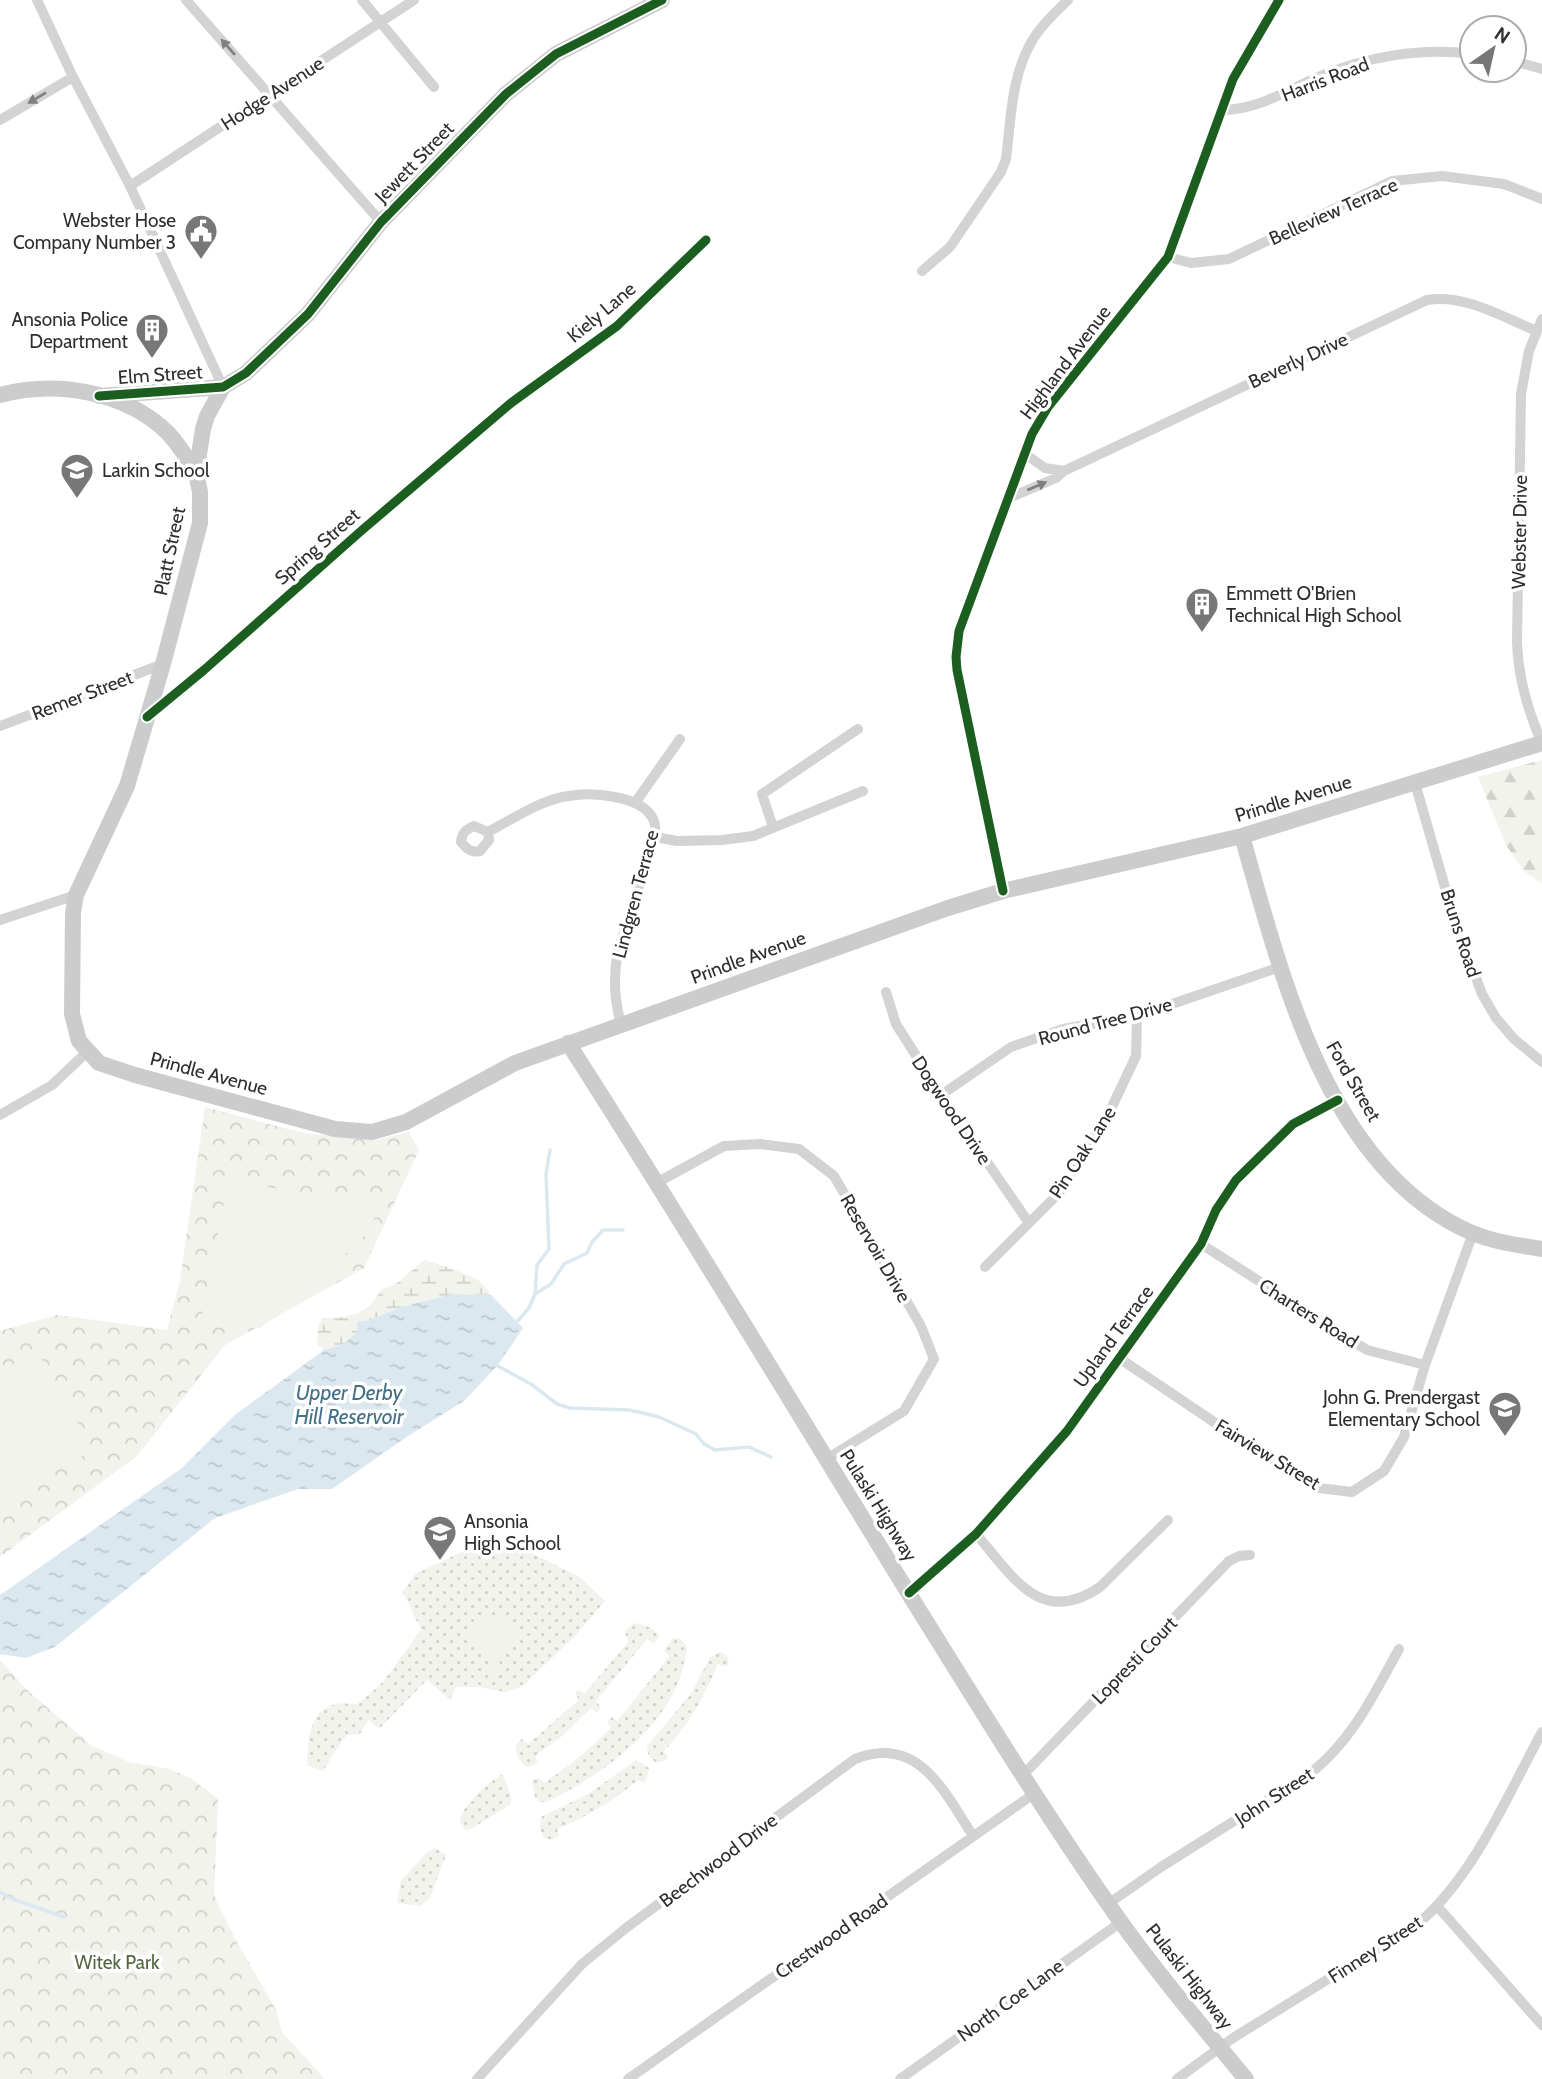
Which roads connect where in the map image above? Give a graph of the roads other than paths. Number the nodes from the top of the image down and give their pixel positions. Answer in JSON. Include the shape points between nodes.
{"nodes":[{"id":1,"x":37,"y":0,"type":"edge"},
{"id":2,"x":186,"y":0,"type":"edge"},
{"id":3,"x":362,"y":0,"type":"edge"},
{"id":4,"x":414,"y":0,"type":"edge"},
{"id":5,"x":662,"y":0,"type":"edge"},
{"id":6,"x":1068,"y":0,"type":"edge"},
{"id":7,"x":1279,"y":0,"type":"edge"},
{"id":8,"x":380,"y":23,"type":"junction"},
{"id":9,"x":1458,"y":53,"type":"edge"},
{"id":10,"x":73,"y":77,"type":"junction"},
{"id":11,"x":434,"y":87,"type":"dead end"},
{"id":12,"x":269,"y":94,"type":"junction"},
{"id":13,"x":1222,"y":110,"type":"junction"},
{"id":14,"x":0,"y":120,"type":"edge"},
{"id":15,"x":130,"y":186,"type":"junction"},
{"id":16,"x":1542,"y":200,"type":"edge"},
{"id":17,"x":381,"y":222,"type":"junction"},
{"id":18,"x":706,"y":240,"type":"dead end"},
{"id":19,"x":1167,"y":257,"type":"junction"},
{"id":20,"x":922,"y":271,"type":"dead end"},
{"id":21,"x":1542,"y":319,"type":"edge"},
{"id":22,"x":1537,"y":331,"type":"junction"},
{"id":23,"x":223,"y":387,"type":"junction"},
{"id":24,"x":0,"y":395,"type":"edge"},
{"id":25,"x":99,"y":396,"type":"junction"},
{"id":26,"x":511,"y":403,"type":"joint"},
{"id":27,"x":1025,"y":454,"type":"junction"},
{"id":28,"x":1064,"y":471,"type":"junction"},
{"id":29,"x":196,"y":473,"type":"junction"},
{"id":30,"x":1009,"y":498,"type":"junction"},
{"id":31,"x":163,"y":664,"type":"junction"},
{"id":32,"x":147,"y":717,"type":"junction"},
{"id":33,"x":0,"y":726,"type":"edge"},
{"id":34,"x":858,"y":729,"type":"dead end"},
{"id":35,"x":680,"y":739,"type":"dead end"},
{"id":36,"x":1542,"y":743,"type":"edge"},
{"id":37,"x":1415,"y":783,"type":"junction"},
{"id":38,"x":863,"y":791,"type":"dead end"},
{"id":39,"x":635,"y":803,"type":"junction"},
{"id":40,"x":773,"y":827,"type":"junction"},
{"id":41,"x":488,"y":832,"type":"dead end"},
{"id":42,"x":1242,"y":836,"type":"junction"},
{"id":43,"x":655,"y":837,"type":"junction"},
{"id":44,"x":1003,"y":891,"type":"junction"},
{"id":45,"x":76,"y":895,"type":"junction"},
{"id":46,"x":0,"y":920,"type":"edge"},
{"id":47,"x":1280,"y":967,"type":"junction"},
{"id":48,"x":886,"y":992,"type":"dead end"},
{"id":49,"x":1137,"y":1016,"type":"junction"},
{"id":50,"x":621,"y":1024,"type":"junction"},
{"id":51,"x":568,"y":1043,"type":"junction"},
{"id":52,"x":87,"y":1052,"type":"junction"},
{"id":53,"x":1542,"y":1062,"type":"edge"},
{"id":54,"x":941,"y":1095,"type":"junction"},
{"id":55,"x":1338,"y":1100,"type":"junction"},
{"id":56,"x":0,"y":1115,"type":"edge"},
{"id":57,"x":658,"y":1182,"type":"junction"},
{"id":58,"x":1029,"y":1223,"type":"junction"},
{"id":59,"x":1473,"y":1233,"type":"junction"},
{"id":60,"x":1200,"y":1244,"type":"junction"},
{"id":61,"x":1542,"y":1249,"type":"edge"},
{"id":62,"x":985,"y":1267,"type":"dead end"},
{"id":63,"x":1119,"y":1358,"type":"junction"},
{"id":64,"x":1425,"y":1365,"type":"junction"},
{"id":65,"x":825,"y":1460,"type":"junction"},
{"id":66,"x":1168,"y":1520,"type":"dead end"},
{"id":67,"x":976,"y":1534,"type":"junction"},
{"id":68,"x":1250,"y":1555,"type":"dead end"},
{"id":69,"x":909,"y":1593,"type":"junction"},
{"id":70,"x":1399,"y":1649,"type":"dead end"},
{"id":71,"x":1542,"y":1732,"type":"edge"},
{"id":72,"x":1023,"y":1775,"type":"junction"},
{"id":73,"x":1035,"y":1793,"type":"junction"},
{"id":74,"x":973,"y":1836,"type":"junction"},
{"id":75,"x":1108,"y":1904,"type":"junction"},
{"id":76,"x":1438,"y":1907,"type":"junction"},
{"id":77,"x":1121,"y":1922,"type":"junction"},
{"id":78,"x":1542,"y":2025,"type":"edge"},
{"id":79,"x":1219,"y":2047,"type":"junction"},
{"id":80,"x":477,"y":2079,"type":"edge"},
{"id":81,"x":628,"y":2079,"type":"edge"},
{"id":82,"x":900,"y":2079,"type":"edge"},
{"id":83,"x":1177,"y":2079,"type":"edge"},
{"id":84,"x":1246,"y":2079,"type":"edge"}],
"edges":[{"from":1,"to":10,"type":"street"},
{"from":12,"to":2,"type":"street","one_way":true},
{"from":3,"to":8,"type":"street"},
{"from":4,"to":8,"type":"street","name":"Hodge Avenue"},
{"from":5,"to":17,"type":"main road","name":"Jewett Street","via":[[530,72]]},
{"from":6,"to":20,"type":"street","via":[[1040,30],[1018,73],[1001,172],[950,247]]},
{"from":7,"to":13,"type":"street","name":"Highland Avenue","via":[[1242,60]]},
{"from":8,"to":11,"type":"street"},
{"from":8,"to":12,"type":"street","name":"Hodge Avenue"},
{"from":9,"to":13,"type":"street","name":"Harris Road","via":[[1430,51],[1365,61],[1256,106]]},
{"from":10,"to":14,"type":"street","one_way":true},
{"from":10,"to":15,"type":"street"},
{"from":12,"to":15,"type":"street","name":"Hodge Avenue"},
{"from":12,"to":17,"type":"street"},
{"from":13,"to":19,"type":"street","name":"Highland Avenue"},
{"from":15,"to":23,"type":"street"},
{"from":16,"to":19,"type":"street","name":"Belleview Terrace","via":[[1504,184],[1442,176],[1392,181],[1229,259],[1191,263]]},
{"from":17,"to":23,"type":"main road","name":"Jewett Street","via":[[308,314],[246,373]]},
{"from":18,"to":26,"type":"street","name":"Kiely Lane","via":[[617,326]]},
{"from":19,"to":27,"type":"street","name":"Highland Avenue","via":[[1048,407]]},
{"from":21,"to":22,"type":"street","name":"Webster Drive"},
{"from":22,"to":28,"type":"street","name":"Beverly Drive","via":[[1468,303],[1427,300]]},
{"from":22,"to":36,"type":"street","name":"Webster Drive","via":[[1521,394],[1517,642],[1522,686]]},
{"from":23,"to":25,"type":"main road","name":"Elm Street"},
{"from":23,"to":29,"type":"main road","name":"Platt Street","via":[[207,416]]},
{"from":24,"to":25,"type":"main road","name":"Elm Street","via":[[53,387]]},
{"from":25,"to":29,"type":"main road","name":"Elm Street","via":[[152,420],[178,445]]},
{"from":26,"to":32,"type":"street","name":"Spring Street"},
{"from":27,"to":28,"type":"street","via":[[1045,468]]},
{"from":27,"to":30,"type":"street","name":"Highland Avenue"},
{"from":30,"to":28,"type":"street","name":"Beverly Drive","one_way":true},
{"from":29,"to":31,"type":"main road","name":"Platt Street","via":[[200,523]]},
{"from":30,"to":44,"type":"street","name":"Highland Avenue","via":[[959,631],[956,657]]},
{"from":31,"to":32,"type":"main road","name":"Platt Street"},
{"from":31,"to":33,"type":"street","name":"Remer Street"},
{"from":32,"to":45,"type":"main road","name":"Platt Street","via":[[120,804]]},
{"from":34,"to":40,"type":"street","via":[[762,794]]},
{"from":35,"to":39,"type":"street"},
{"from":36,"to":37,"type":"main road","name":"Prindle Avenue"},
{"from":37,"to":42,"type":"main road","name":"Prindle Avenue"},
{"from":37,"to":53,"type":"street","name":"Bruns Road","via":[[1453,915],[1482,994],[1514,1039]]},
{"from":38,"to":40,"type":"street"},
{"from":39,"to":41,"type":"street","name":"Lindgren Terrace","via":[[607,796],[568,796],[536,806]]},
{"from":39,"to":43,"type":"street","name":"Lindgren Terrace","via":[[656,823]]},
{"from":40,"to":43,"type":"street","via":[[753,836],[722,840]]},
{"from":42,"to":44,"type":"main road","name":"Prindle Avenue"},
{"from":42,"to":47,"type":"main road","name":"Ford Street"},
{"from":43,"to":50,"type":"street","name":"Lindgren Terrace","via":[[618,951],[614,985]]},
{"from":44,"to":50,"type":"main road","name":"Prindle Avenue"},
{"from":45,"to":46,"type":"street"},
{"from":45,"to":52,"type":"main road","name":"Platt Street","via":[[72,1014]]},
{"from":47,"to":49,"type":"street","name":"Round Tree Drive"},
{"from":47,"to":55,"type":"main road","name":"Ford Street","via":[[1303,1031]]},
{"from":48,"to":54,"type":"street","name":"Dogwood Drive","via":[[896,1024]]},
{"from":49,"to":54,"type":"street","name":"Round Tree Drive","via":[[1063,1029],[1011,1047]]},
{"from":49,"to":58,"type":"street","name":"Pin Oak Lane","via":[[1136,1056],[1110,1111],[1059,1194]]},
{"from":50,"to":51,"type":"main road","name":"Prindle Avenue"},
{"from":51,"to":52,"type":"main road","name":"Prindle Avenue","via":[[515,1063],[406,1122],[372,1132],[335,1129],[135,1075],[99,1063]]},
{"from":51,"to":57,"type":"main road","name":"Pulaski Highway"},
{"from":52,"to":56,"type":"street","via":[[52,1085]]},
{"from":54,"to":58,"type":"street","name":"Dogwood Drive"},
{"from":55,"to":59,"type":"main road","name":"Ford Street","via":[[1373,1154],[1406,1191],[1426,1208]]},
{"from":55,"to":60,"type":"street","name":"Upland Terrace","via":[[1293,1124],[1236,1180]]},
{"from":57,"to":65,"type":"main road","name":"Pulaski Highway"},
{"from":57,"to":65,"type":"street","name":"Reservoir Drive","via":[[724,1146],[760,1144],[799,1149],[834,1176],[921,1326],[934,1359],[904,1411]]},
{"from":58,"to":62,"type":"street","name":"Pin Oak Lane"},
{"from":59,"to":61,"type":"main road","name":"Ford Street"},
{"from":59,"to":64,"type":"street","name":"Fairview Street"},
{"from":60,"to":63,"type":"street","name":"Upland Terrace"},
{"from":60,"to":64,"type":"street","name":"Charters Road","via":[[1367,1350]]},
{"from":63,"to":64,"type":"street","name":"Fairview Street","via":[[1319,1488],[1352,1492],[1384,1471],[1404,1437]]},
{"from":63,"to":67,"type":"street","name":"Upland Terrace","via":[[1067,1431]]},
{"from":65,"to":69,"type":"main road","name":"Pulaski Highway"},
{"from":66,"to":67,"type":"street","via":[[1100,1587],[1058,1603],[1023,1588]]},
{"from":67,"to":69,"type":"street","name":"Upland Terrace"},
{"from":68,"to":72,"type":"street","name":"Lopresti Court","via":[[1229,1561]]},
{"from":69,"to":72,"type":"main road","name":"Pulaski Highway"},
{"from":70,"to":75,"type":"street","name":"John Street","via":[[1360,1719],[1328,1759]]},
{"from":71,"to":76,"type":"street","name":"Finney Street","via":[[1467,1870]]},
{"from":72,"to":73,"type":"main road","name":"Pulaski Highway"},
{"from":73,"to":74,"type":"street","name":"Crestwood Road"},
{"from":73,"to":75,"type":"main road","name":"Pulaski Highway"},
{"from":74,"to":80,"type":"street","name":"Beechwood Drive","via":[[936,1779],[917,1764],[880,1751],[855,1759],[582,1964]]},
{"from":74,"to":81,"type":"street","name":"Crestwood Road"},
{"from":75,"to":77,"type":"main road","name":"Pulaski Highway"},
{"from":76,"to":78,"type":"street"},
{"from":76,"to":79,"type":"street","name":"Finney Street"},
{"from":77,"to":79,"type":"main road","name":"Pulaski Highway"},
{"from":77,"to":82,"type":"street","name":"North Coe Lane"},
{"from":79,"to":83,"type":"street","name":"Finney Street"},
{"from":79,"to":84,"type":"main road","name":"Pulaski Highway"}]}
